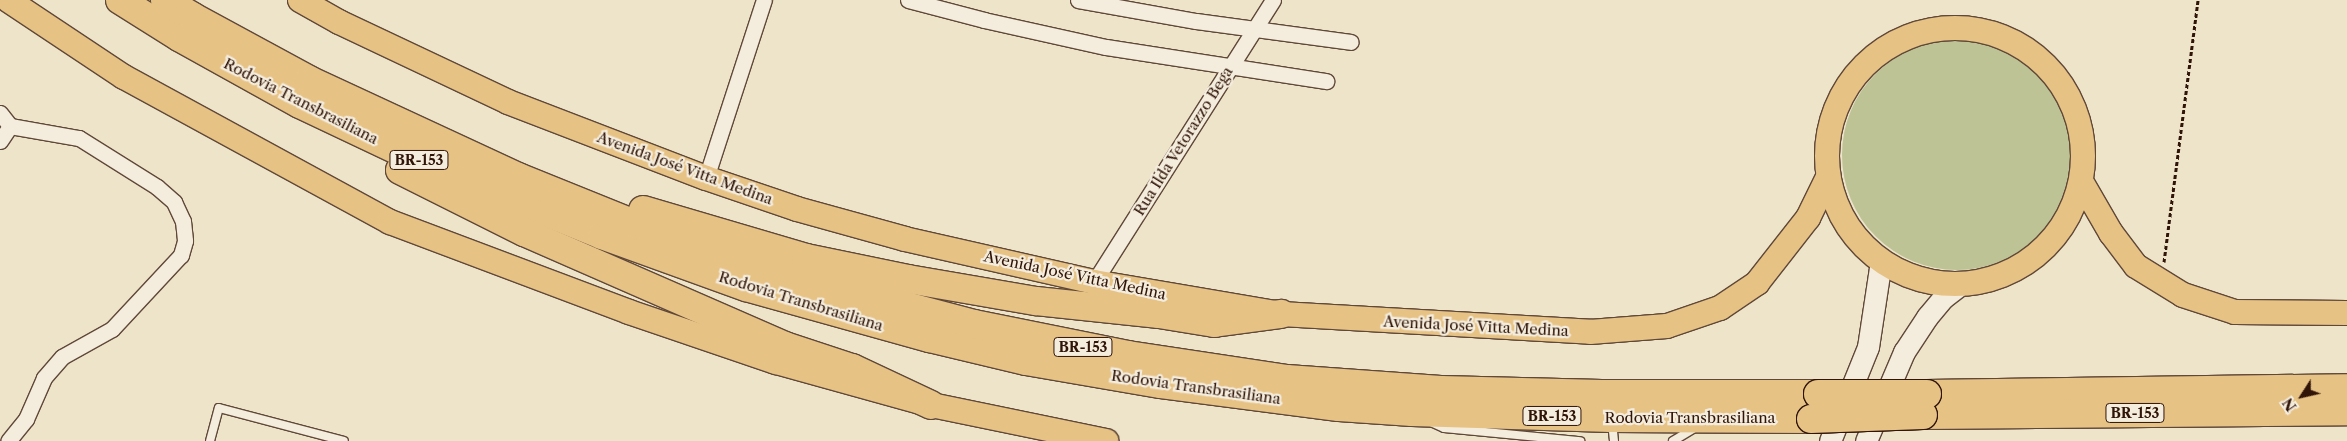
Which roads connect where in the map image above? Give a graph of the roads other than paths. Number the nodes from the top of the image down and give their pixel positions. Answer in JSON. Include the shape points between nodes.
{"nodes":[{"id":1,"x":8,"y":0,"type":"edge"},
{"id":2,"x":120,"y":0,"type":"edge"},
{"id":3,"x":165,"y":0,"type":"edge"},
{"id":4,"x":300,"y":0,"type":"edge"},
{"id":5,"x":764,"y":0,"type":"edge"},
{"id":6,"x":908,"y":0,"type":"edge"},
{"id":7,"x":1078,"y":0,"type":"edge"},
{"id":8,"x":1273,"y":0,"type":"edge"},
{"id":9,"x":1255,"y":28,"type":"junction"},
{"id":10,"x":179,"y":37,"type":"junction"},
{"id":11,"x":1351,"y":42,"type":"dead end"},
{"id":12,"x":1230,"y":67,"type":"junction"},
{"id":13,"x":1326,"y":81,"type":"dead end"},
{"id":14,"x":0,"y":113,"type":"edge"},
{"id":15,"x":10,"y":126,"type":"junction"},
{"id":16,"x":0,"y":141,"type":"edge"},
{"id":17,"x":1828,"y":177,"type":"junction"},
{"id":18,"x":706,"y":178,"type":"junction"},
{"id":19,"x":2082,"y":183,"type":"junction"},
{"id":20,"x":583,"y":204,"type":"junction"},
{"id":21,"x":1881,"y":261,"type":"junction"},
{"id":22,"x":1094,"y":282,"type":"junction"},
{"id":23,"x":1960,"y":285,"type":"junction"},
{"id":24,"x":2347,"y":313,"type":"edge"},
{"id":25,"x":1281,"y":314,"type":"junction"},
{"id":26,"x":2347,"y":388,"type":"edge"},
{"id":27,"x":1925,"y":404,"type":"junction"},
{"id":28,"x":931,"y":405,"type":"junction"},
{"id":29,"x":1815,"y":406,"type":"junction"},
{"id":30,"x":2347,"y":411,"type":"edge"},
{"id":31,"x":1412,"y":412,"type":"junction"},
{"id":32,"x":1608,"y":413,"type":"edge"},
{"id":33,"x":1711,"y":418,"type":"junction"},
{"id":34,"x":328,"y":439,"type":"edge"},
{"id":35,"x":8,"y":441,"type":"edge"},
{"id":36,"x":210,"y":441,"type":"edge"},
{"id":37,"x":344,"y":441,"type":"edge"},
{"id":38,"x":1106,"y":441,"type":"edge"},
{"id":39,"x":1580,"y":441,"type":"edge"},
{"id":40,"x":1673,"y":441,"type":"edge"},
{"id":41,"x":1830,"y":441,"type":"edge"},
{"id":42,"x":1866,"y":441,"type":"edge"}],
"edges":[{"from":1,"to":28,"type":"main road","via":[[124,78],[390,222],[629,312],[776,362]]},
{"from":2,"to":10,"type":"highway","name":"Rodovia Transbrasiliana","number":"BR-153"},
{"from":3,"to":20,"type":"highway","name":"Rodovia Transbrasiliana","number":"BR-153","via":[[309,80]]},
{"from":4,"to":18,"type":"main road","name":"Avenida José Vitta Medina","via":[[339,22],[508,102]]},
{"from":5,"to":18,"type":"street"},
{"from":6,"to":12,"type":"street","via":[[1045,34]]},
{"from":7,"to":9,"type":"street"},
{"from":8,"to":9,"type":"street","name":"Rua Ilda Vetorazzo Bega"},
{"from":9,"to":11,"type":"street"},
{"from":9,"to":12,"type":"street","name":"Rua Ilda Vetorazzo Bega"},
{"from":10,"to":28,"type":"highway","via":[[220,77],[524,232],[785,346],[852,368]]},
{"from":10,"to":31,"type":"highway","name":"Rodovia Transbrasiliana","number":"BR-153","via":[[300,104],[416,159],[602,235],[746,287],[929,338],[1026,360],[1161,384],[1339,407]]},
{"from":12,"to":13,"type":"street"},
{"from":12,"to":22,"type":"street","name":"Rua Ilda Vetorazzo Bega"},
{"from":14,"to":15,"type":"street"},
{"from":15,"to":16,"type":"street"},
{"from":15,"to":35,"type":"street","via":[[79,138],[157,187],[174,202],[183,221],[185,241],[181,255],[112,329],[62,357],[44,378],[26,420]]},
{"from":17,"to":19,"type":"main road","via":[[1828,136],[1840,97],[1865,64],[1898,40],[1945,28],[1978,29],[2017,43],[2049,68],[2072,102],[2083,142]]},
{"from":17,"to":21,"type":"main road","via":[[1838,209],[1856,238]]},
{"from":17,"to":25,"type":"main road","name":"Avenida José Vitta Medina","via":[[1808,218],[1757,283],[1720,308],[1666,326],[1590,332]]},
{"from":18,"to":22,"type":"main road","name":"Avenida José Vitta Medina","via":[[797,209],[905,239]]},
{"from":19,"to":23,"type":"main road","via":[[2066,223],[2039,255],[2002,277]]},
{"from":19,"to":24,"type":"main road","via":[[2136,266],[2184,296],[2235,312]]},
{"from":20,"to":25,"type":"highway","via":[[651,211],[806,258],[1036,301],[1214,323]]},
{"from":20,"to":32,"type":"highway","name":"Rodovia Transbrasiliana","number":"BR-153","via":[[638,226],[777,272],[888,303],[1060,343],[1287,379],[1441,390]]},
{"from":21,"to":23,"type":"main road","via":[[1905,275],[1932,283]]},
{"from":21,"to":41,"type":"main road","via":[[1868,348]]},
{"from":22,"to":25,"type":"main road","name":"Avenida José Vitta Medina"},
{"from":23,"to":42,"type":"main road","via":[[1944,296],[1926,316],[1904,352]]},
{"from":26,"to":27,"type":"highway","name":"Rodovia Transbrasiliana","number":"BR-153"},
{"from":27,"to":29,"type":"highway","name":"Rodovia Transbrasiliana","number":"BR-153","bridge":true},
{"from":27,"to":30,"type":"highway","name":"Rodovia Transbrasiliana","number":"BR-153"},
{"from":28,"to":38,"type":"main road"},
{"from":29,"to":32,"type":"highway","name":"Rodovia Transbrasiliana","number":"BR-153"},
{"from":29,"to":33,"type":"highway","name":"Rodovia Transbrasiliana","number":"BR-153"},
{"from":31,"to":32,"type":"highway","name":"Rodovia Transbrasiliana","number":"BR-153"},
{"from":31,"to":39,"type":"lane","via":[[1444,428]]},
{"from":32,"to":33,"type":"highway","name":"Rodovia Transbrasiliana","number":"BR-153"},
{"from":33,"to":40,"type":"lane"},
{"from":34,"to":36,"type":"lane","via":[[219,408]]},
{"from":34,"to":37,"type":"lane"}]}
